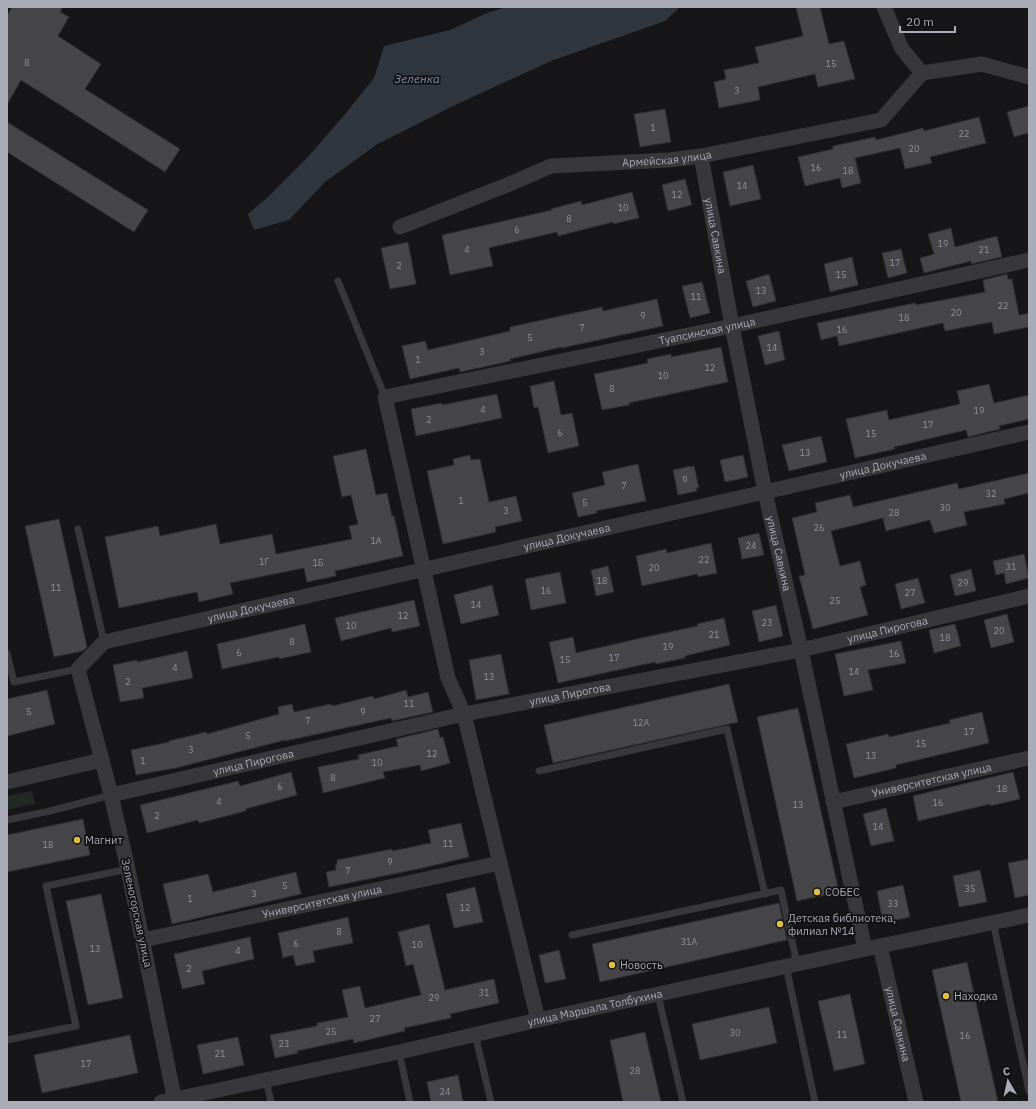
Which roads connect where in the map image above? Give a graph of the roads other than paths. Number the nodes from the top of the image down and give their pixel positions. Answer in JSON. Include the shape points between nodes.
{"nodes":[{"id":1,"x":884,"y":7,"type":"edge"},
{"id":2,"x":922,"y":73,"type":"junction"},
{"id":3,"x":1029,"y":77,"type":"edge"},
{"id":4,"x":702,"y":156,"type":"junction"},
{"id":5,"x":400,"y":227,"type":"dead end"},
{"id":6,"x":1029,"y":260,"type":"edge"},
{"id":7,"x":338,"y":281,"type":"dead end"},
{"id":8,"x":732,"y":326,"type":"junction"},
{"id":9,"x":385,"y":397,"type":"junction"},
{"id":10,"x":1029,"y":432,"type":"edge"},
{"id":11,"x":765,"y":492,"type":"junction"},
{"id":12,"x":78,"y":529,"type":"dead end"},
{"id":13,"x":424,"y":569,"type":"junction"},
{"id":14,"x":1029,"y":596,"type":"edge"},
{"id":15,"x":104,"y":642,"type":"junction"},
{"id":16,"x":801,"y":650,"type":"junction"},
{"id":17,"x":7,"y":653,"type":"edge"},
{"id":18,"x":78,"y":669,"type":"junction"},
{"id":19,"x":10,"y":683,"type":"edge"},
{"id":20,"x":464,"y":714,"type":"junction"},
{"id":21,"x":1029,"y":758,"type":"edge"},
{"id":22,"x":102,"y":760,"type":"junction"},
{"id":23,"x":539,"y":771,"type":"dead end"},
{"id":24,"x":7,"y":782,"type":"edge"},
{"id":25,"x":111,"y":795,"type":"junction"},
{"id":26,"x":834,"y":802,"type":"junction"},
{"id":27,"x":7,"y":820,"type":"edge"},
{"id":28,"x":500,"y":863,"type":"junction"},
{"id":29,"x":128,"y":869,"type":"junction"},
{"id":30,"x":765,"y":894,"type":"junction"},
{"id":31,"x":1029,"y":915,"type":"edge"},
{"id":32,"x":993,"y":922,"type":"junction"},
{"id":33,"x":572,"y":935,"type":"dead end"},
{"id":34,"x":143,"y":940,"type":"junction"},
{"id":35,"x":880,"y":946,"type":"junction"},
{"id":36,"x":865,"y":949,"type":"junction"},
{"id":37,"x":792,"y":965,"type":"junction"},
{"id":38,"x":658,"y":995,"type":"junction"},
{"id":39,"x":538,"y":1020,"type":"junction"},
{"id":40,"x":475,"y":1034,"type":"junction"},
{"id":41,"x":7,"y":1040,"type":"edge"},
{"id":42,"x":398,"y":1052,"type":"junction"},
{"id":43,"x":266,"y":1080,"type":"junction"},
{"id":44,"x":1029,"y":1091,"type":"edge"},
{"id":45,"x":170,"y":1101,"type":"edge"},
{"id":46,"x":271,"y":1102,"type":"edge"},
{"id":47,"x":410,"y":1102,"type":"edge"},
{"id":48,"x":491,"y":1102,"type":"edge"},
{"id":49,"x":683,"y":1102,"type":"edge"},
{"id":50,"x":815,"y":1102,"type":"edge"},
{"id":51,"x":916,"y":1102,"type":"edge"}],
"edges":[{"from":1,"to":2,"type":"street","via":[[902,49]]},
{"from":2,"to":3,"type":"street","via":[[982,64]]},
{"from":2,"to":4,"type":"street","name":"Армейская улица","via":[[881,120]]},
{"from":4,"to":5,"type":"street","name":"Армейская улица","via":[[551,166]]},
{"from":4,"to":8,"type":"street","name":"улица Савкина"},
{"from":6,"to":8,"type":"street","name":"Туапсинская улица"},
{"from":7,"to":9,"type":"lane"},
{"from":8,"to":9,"type":"street","name":"Туапсинская улица"},
{"from":8,"to":11,"type":"street","name":"улица Савкина"},
{"from":9,"to":13,"type":"street"},
{"from":10,"to":11,"type":"street","name":"улица Докучаева"},
{"from":11,"to":13,"type":"street","name":"улица Докучаева"},
{"from":11,"to":16,"type":"street","name":"улица Савкина"},
{"from":12,"to":15,"type":"lane"},
{"from":13,"to":15,"type":"street","name":"улица Докучаева"},
{"from":13,"to":20,"type":"street","via":[[448,678]]},
{"from":14,"to":16,"type":"street","name":"улица Пирогова"},
{"from":15,"to":18,"type":"street"},
{"from":16,"to":20,"type":"street","name":"улица Пирогова"},
{"from":16,"to":26,"type":"street","name":"улица Савкина"},
{"from":17,"to":19,"type":"lane"},
{"from":18,"to":19,"type":"lane"},
{"from":18,"to":22,"type":"street","name":"Зеленогорская улица"},
{"from":20,"to":25,"type":"street","name":"улица Пирогова"},
{"from":20,"to":28,"type":"street"},
{"from":21,"to":26,"type":"street","name":"Университетская улица"},
{"from":22,"to":24,"type":"street"},
{"from":22,"to":25,"type":"street","name":"Зеленогорская улица"},
{"from":23,"to":30,"type":"lane","via":[[727,729]]},
{"from":25,"to":27,"type":"lane"},
{"from":25,"to":29,"type":"street","name":"Зеленогорская улица"},
{"from":26,"to":36,"type":"street","name":"улица Савкина"},
{"from":28,"to":34,"type":"street","name":"Университетская улица"},
{"from":28,"to":39,"type":"street"},
{"from":29,"to":34,"type":"street","name":"Зеленогорская улица"},
{"from":29,"to":41,"type":"lane","via":[[46,886],[76,1026]]},
{"from":30,"to":33,"type":"lane"},
{"from":30,"to":37,"type":"lane","via":[[781,890]]},
{"from":31,"to":32,"type":"street","name":"улица Маршала Толбухина"},
{"from":32,"to":35,"type":"street","name":"улица Маршала Толбухина"},
{"from":32,"to":44,"type":"lane"},
{"from":34,"to":45,"type":"street","name":"Зеленогорская улица"},
{"from":35,"to":36,"type":"street","name":"улица Маршала Толбухина"},
{"from":35,"to":51,"type":"street","name":"улица Савкина"},
{"from":36,"to":37,"type":"street","name":"улица Маршала Толбухина"},
{"from":37,"to":38,"type":"street","name":"улица Маршала Толбухина"},
{"from":37,"to":50,"type":"lane"},
{"from":38,"to":39,"type":"street","name":"улица Маршала Толбухина"},
{"from":38,"to":49,"type":"lane"},
{"from":39,"to":40,"type":"street","name":"улица Маршала Толбухина"},
{"from":40,"to":42,"type":"street","name":"улица Маршала Толбухина"},
{"from":40,"to":48,"type":"lane"},
{"from":42,"to":43,"type":"street","name":"улица Маршала Толбухина"},
{"from":42,"to":47,"type":"lane"},
{"from":43,"to":45,"type":"street","name":"улица Маршала Толбухина"},
{"from":43,"to":46,"type":"lane"}]}
